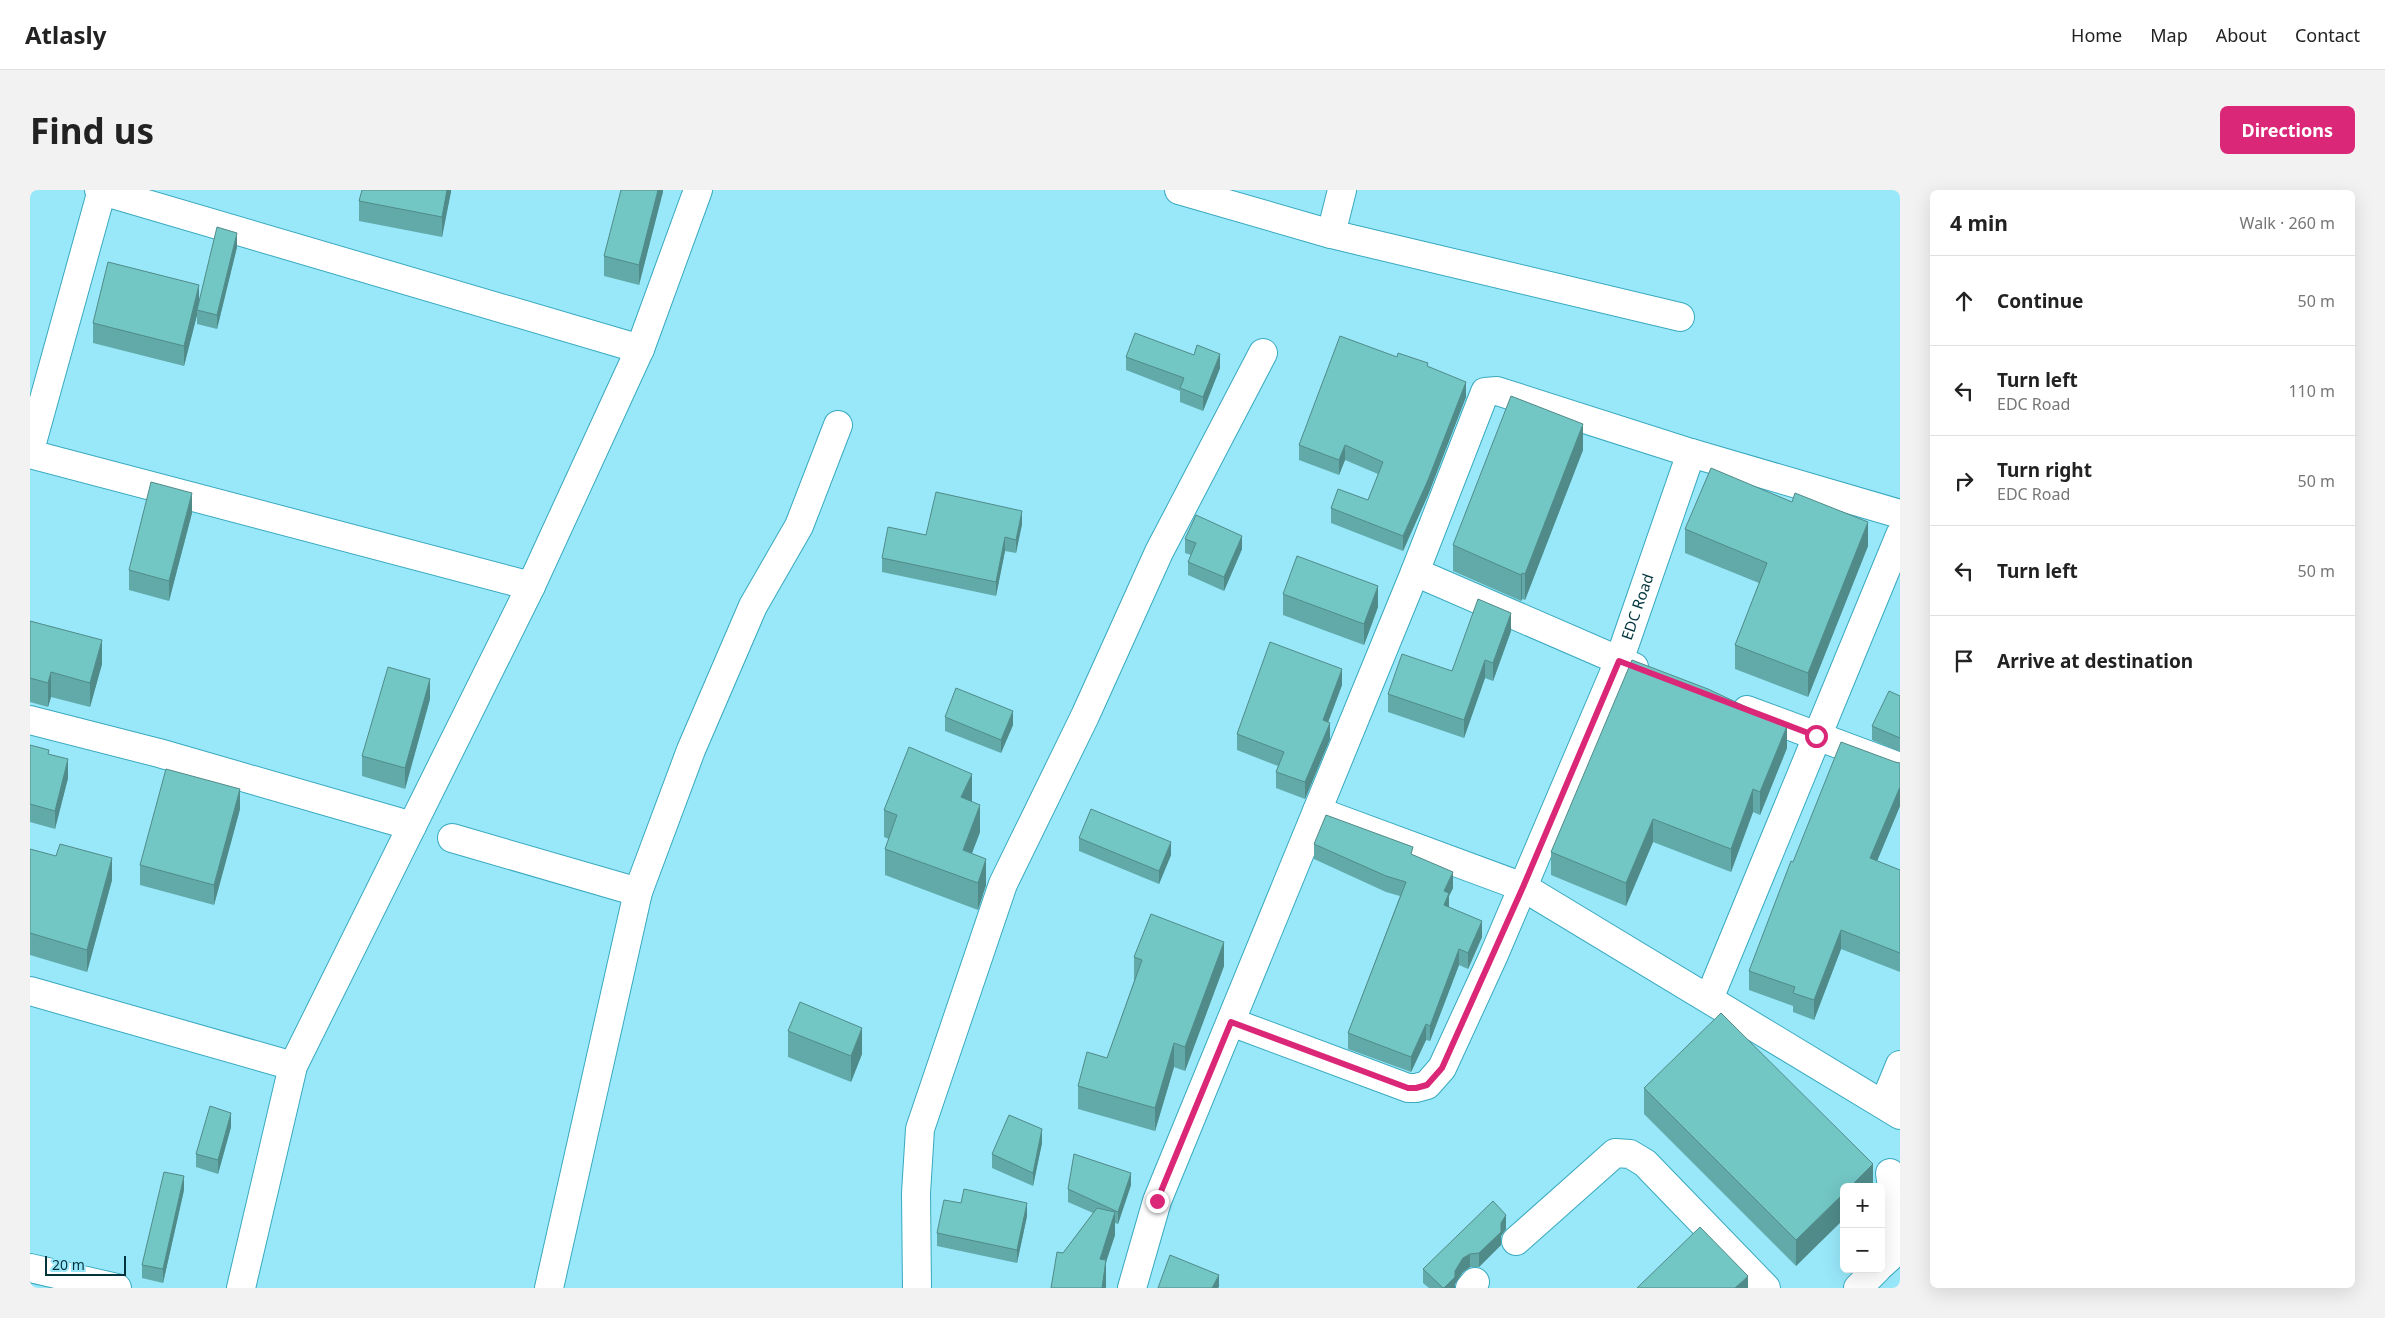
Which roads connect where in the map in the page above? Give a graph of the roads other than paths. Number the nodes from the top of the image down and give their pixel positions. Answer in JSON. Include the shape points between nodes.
{"nodes":[{"id":1,"x":101,"y":190,"type":"edge"},
{"id":2,"x":698,"y":190,"type":"edge"},
{"id":3,"x":1179,"y":190,"type":"edge"},
{"id":4,"x":1342,"y":190,"type":"edge"},
{"id":5,"x":1331,"y":234,"type":"junction"},
{"id":6,"x":1680,"y":317,"type":"dead end"},
{"id":7,"x":640,"y":349,"type":"junction"},
{"id":8,"x":1263,"y":353,"type":"dead end"},
{"id":9,"x":838,"y":425,"type":"dead end"},
{"id":10,"x":30,"y":450,"type":"edge"},
{"id":11,"x":1691,"y":453,"type":"junction"},
{"id":12,"x":30,"y":454,"type":"edge"},
{"id":13,"x":1900,"y":514,"type":"edge"},
{"id":14,"x":1900,"y":535,"type":"edge"},
{"id":15,"x":1416,"y":572,"type":"junction"},
{"id":16,"x":531,"y":586,"type":"junction"},
{"id":17,"x":1619,"y":661,"type":"junction"},
{"id":18,"x":1654,"y":675,"type":"edge"},
{"id":19,"x":1726,"y":702,"type":"edge"},
{"id":20,"x":30,"y":720,"type":"edge"},
{"id":21,"x":1816,"y":736,"type":"junction"},
{"id":22,"x":1900,"y":767,"type":"edge"},
{"id":23,"x":1318,"y":812,"type":"junction"},
{"id":24,"x":412,"y":826,"type":"junction"},
{"id":25,"x":452,"y":838,"type":"dead end"},
{"id":26,"x":1523,"y":887,"type":"junction"},
{"id":27,"x":638,"y":892,"type":"junction"},
{"id":28,"x":30,"y":991,"type":"edge"},
{"id":29,"x":1709,"y":999,"type":"junction"},
{"id":30,"x":1231,"y":1022,"type":"junction"},
{"id":31,"x":1900,"y":1065,"type":"edge"},
{"id":32,"x":293,"y":1066,"type":"junction"},
{"id":33,"x":1892,"y":1110,"type":"edge"},
{"id":34,"x":1890,"y":1173,"type":"dead end"},
{"id":35,"x":1516,"y":1241,"type":"dead end"},
{"id":36,"x":1885,"y":1261,"type":"edge"},
{"id":37,"x":30,"y":1268,"type":"edge"},
{"id":38,"x":1873,"y":1273,"type":"edge"},
{"id":39,"x":117,"y":1288,"type":"edge"},
{"id":40,"x":241,"y":1288,"type":"edge"},
{"id":41,"x":549,"y":1288,"type":"edge"},
{"id":42,"x":917,"y":1288,"type":"edge"},
{"id":43,"x":1132,"y":1288,"type":"edge"},
{"id":44,"x":1766,"y":1288,"type":"edge"},
{"id":45,"x":1858,"y":1288,"type":"edge"}],
"edges":[{"from":1,"to":7,"type":"street"},
{"from":1,"to":10,"type":"street"},
{"from":2,"to":7,"type":"street"},
{"from":3,"to":5,"type":"street"},
{"from":4,"to":5,"type":"street"},
{"from":5,"to":6,"type":"street"},
{"from":7,"to":16,"type":"street"},
{"from":8,"to":42,"type":"street","via":[[1159,552],[1085,716],[1003,884],[920,1129],[916,1193]]},
{"from":9,"to":27,"type":"street","via":[[799,526],[753,606],[691,750]]},
{"from":11,"to":13,"type":"street"},
{"from":11,"to":15,"type":"street","via":[[1497,391],[1485,392]]},
{"from":11,"to":17,"type":"street","name":"EDC Road"},
{"from":12,"to":16,"type":"street"},
{"from":14,"to":21,"type":"street"},
{"from":15,"to":17,"type":"street"},
{"from":15,"to":23,"type":"street"},
{"from":16,"to":24,"type":"street"},
{"from":17,"to":18,"type":"street"},
{"from":17,"to":26,"type":"street","name":"EDC Road"},
{"from":19,"to":21,"type":"street"},
{"from":20,"to":24,"type":"street","via":[[159,753]]},
{"from":21,"to":22,"type":"street"},
{"from":21,"to":29,"type":"street"},
{"from":23,"to":26,"type":"street"},
{"from":23,"to":30,"type":"street"},
{"from":24,"to":32,"type":"street"},
{"from":25,"to":27,"type":"street"},
{"from":26,"to":29,"type":"street"},
{"from":26,"to":30,"type":"street","name":"EDC Road","via":[[1453,1046],[1442,1068],[1427,1085],[1408,1088]]},
{"from":27,"to":41,"type":"street"},
{"from":28,"to":32,"type":"street"},
{"from":29,"to":33,"type":"street"},
{"from":30,"to":43,"type":"street","via":[[1157,1201]]},
{"from":31,"to":33,"type":"street"},
{"from":32,"to":40,"type":"street"},
{"from":34,"to":36,"type":"street","via":[[1898,1229],[1893,1254]]},
{"from":35,"to":44,"type":"street","via":[[1615,1153],[1630,1154],[1645,1163]]},
{"from":37,"to":39,"type":"street"},
{"from":38,"to":45,"type":"street"}]}
